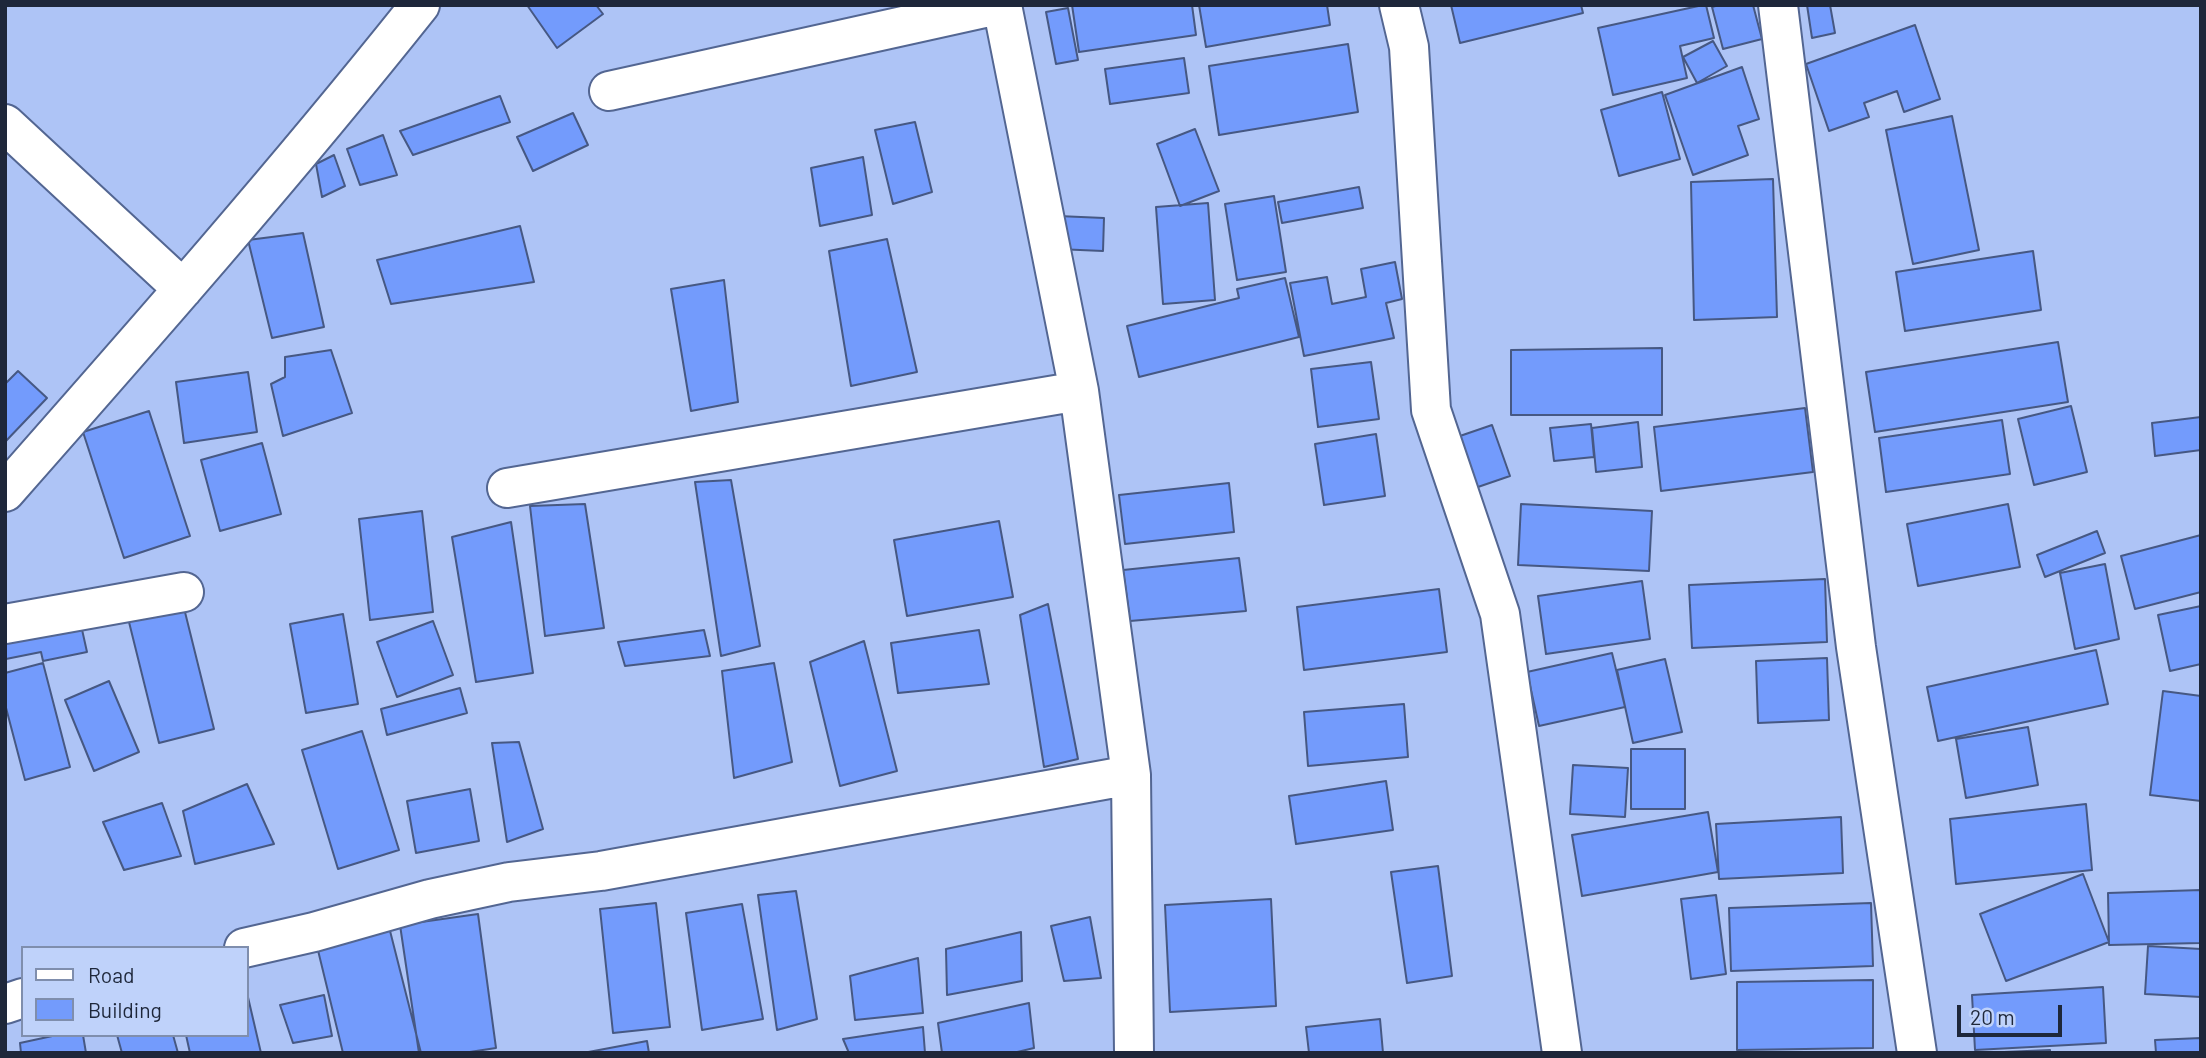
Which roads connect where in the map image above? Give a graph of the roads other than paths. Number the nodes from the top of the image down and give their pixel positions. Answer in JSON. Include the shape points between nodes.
{"nodes":[{"id":1,"x":420,"y":5,"type":"edge"},
{"id":2,"x":1000,"y":5,"type":"edge"},
{"id":3,"x":1399,"y":5,"type":"edge"},
{"id":4,"x":1778,"y":5,"type":"edge"},
{"id":5,"x":609,"y":91,"type":"dead end"},
{"id":6,"x":5,"y":124,"type":"edge"},
{"id":7,"x":183,"y":289,"type":"junction"},
{"id":8,"x":1079,"y":391,"type":"junction"},
{"id":9,"x":507,"y":488,"type":"dead end"},
{"id":10,"x":5,"y":492,"type":"edge"},
{"id":11,"x":184,"y":592,"type":"dead end"},
{"id":12,"x":5,"y":624,"type":"edge"},
{"id":13,"x":1131,"y":775,"type":"junction"},
{"id":14,"x":248,"y":947,"type":"edge"},
{"id":15,"x":1134,"y":1053,"type":"edge"},
{"id":16,"x":1562,"y":1053,"type":"edge"},
{"id":17,"x":1917,"y":1053,"type":"edge"}],
"edges":[{"from":1,"to":7,"type":"street"},
{"from":2,"to":5,"type":"street"},
{"from":2,"to":8,"type":"street"},
{"from":3,"to":16,"type":"street","via":[[1409,47],[1432,410],[1500,614]]},
{"from":4,"to":17,"type":"street","via":[[1856,648]]},
{"from":6,"to":7,"type":"street"},
{"from":7,"to":10,"type":"street"},
{"from":8,"to":9,"type":"street"},
{"from":8,"to":13,"type":"street"},
{"from":11,"to":12,"type":"street"},
{"from":13,"to":14,"type":"street","via":[[601,871],[509,882]]},
{"from":13,"to":15,"type":"street"}]}
